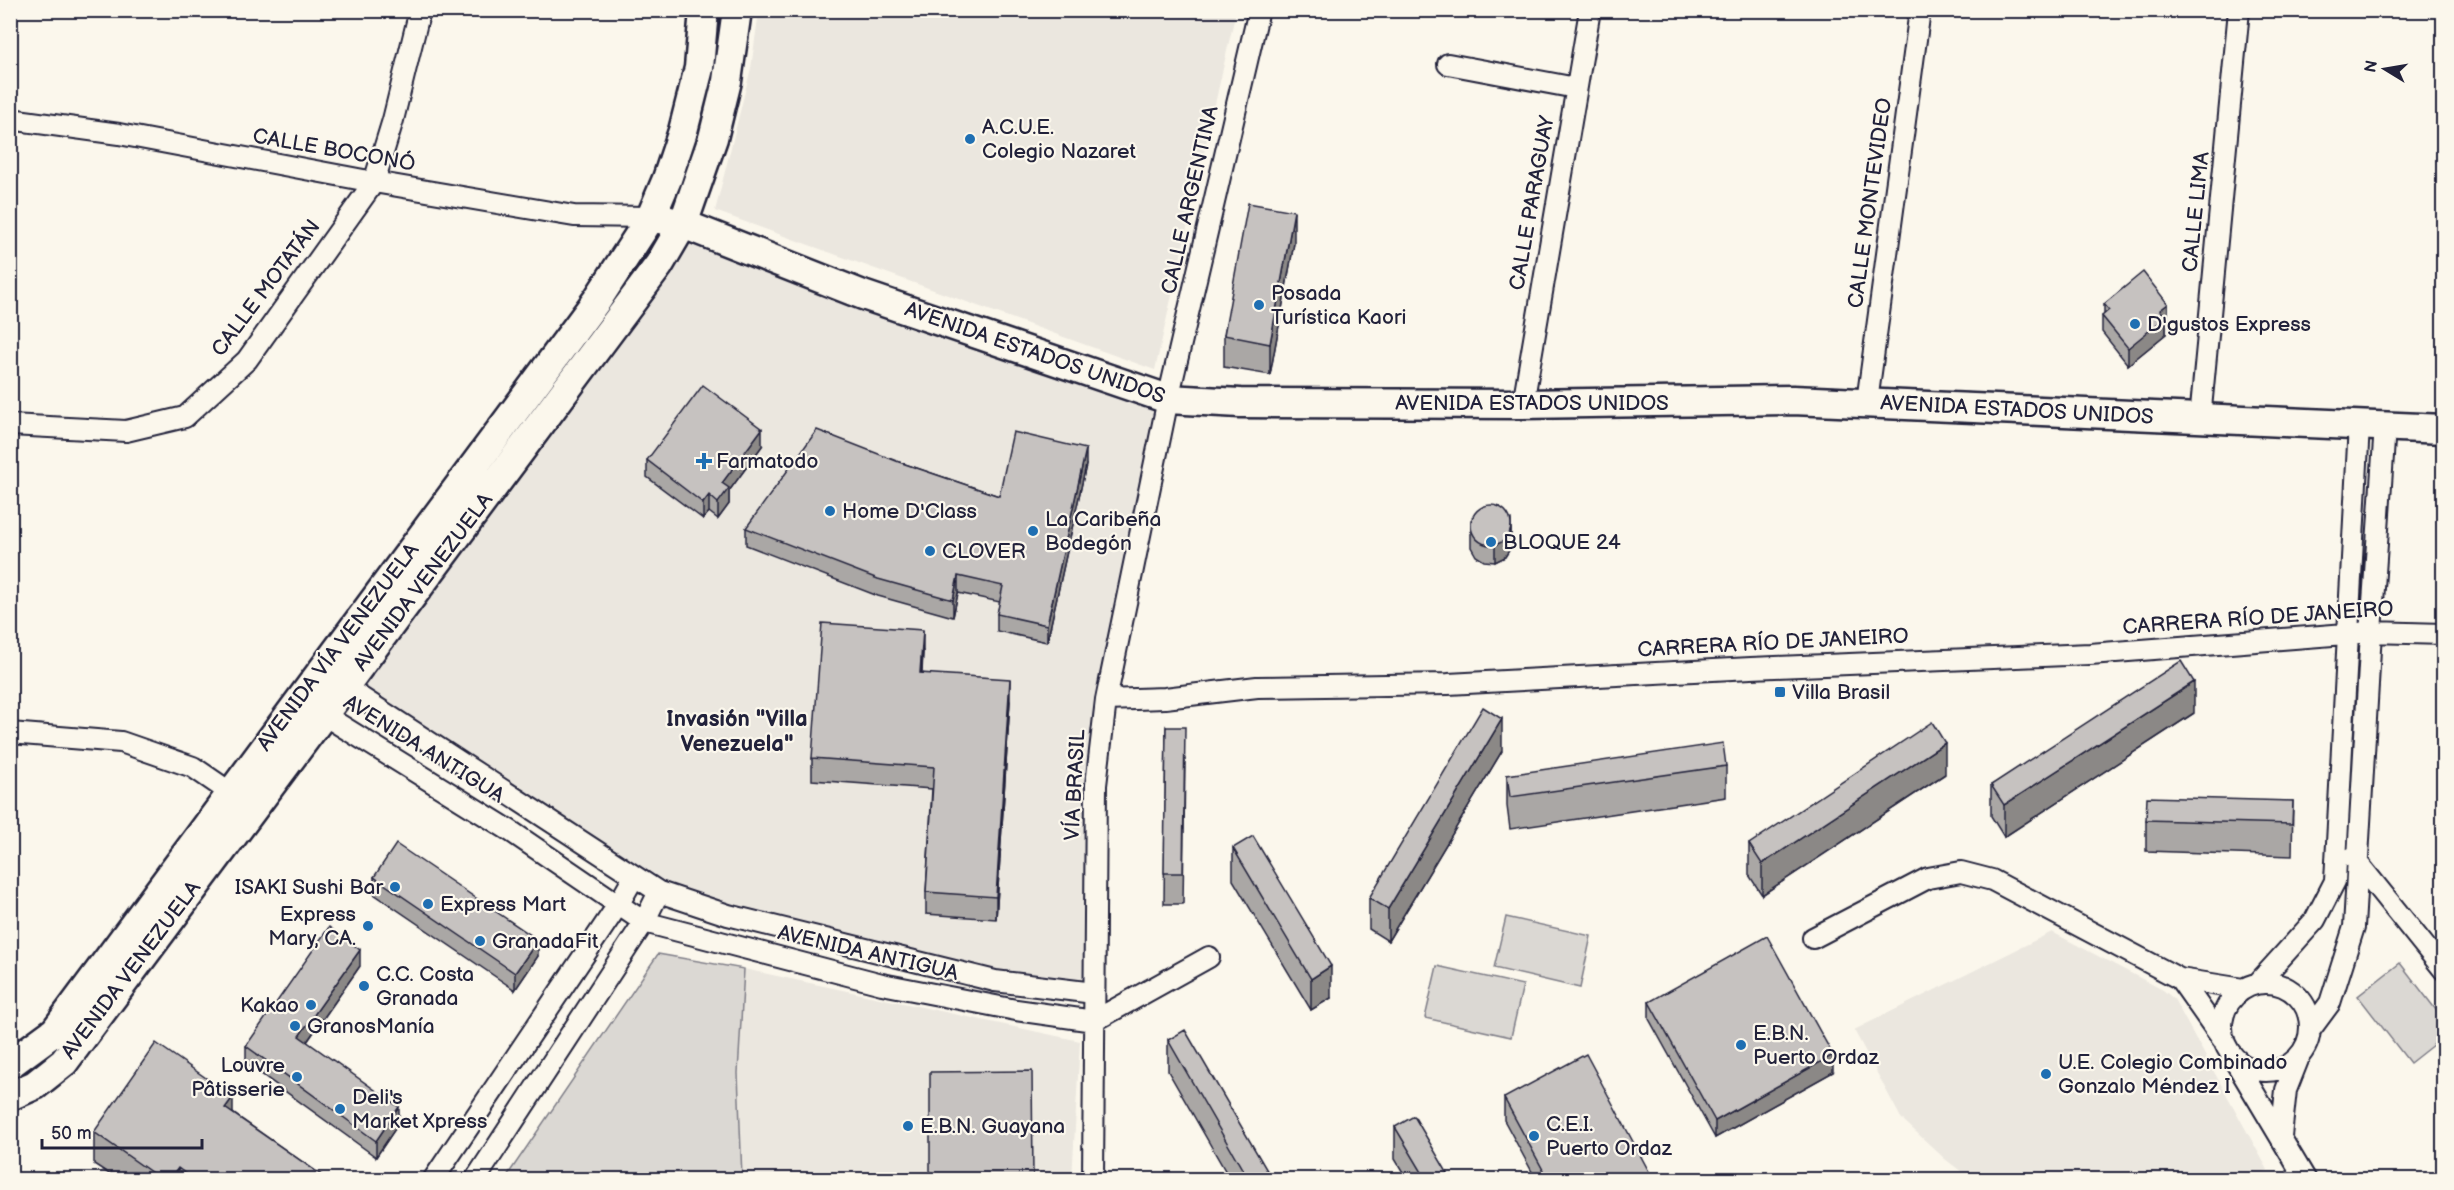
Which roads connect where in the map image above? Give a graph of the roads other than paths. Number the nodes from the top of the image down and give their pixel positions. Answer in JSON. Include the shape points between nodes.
{"nodes":[{"id":1,"x":420,"y":10,"type":"edge"},
{"id":2,"x":704,"y":10,"type":"edge"},
{"id":3,"x":737,"y":10,"type":"edge"},
{"id":4,"x":1259,"y":10,"type":"edge"},
{"id":5,"x":1590,"y":10,"type":"edge"},
{"id":6,"x":1920,"y":10,"type":"edge"},
{"id":7,"x":2240,"y":10,"type":"edge"},
{"id":8,"x":1448,"y":64,"type":"dead end"},
{"id":9,"x":1576,"y":88,"type":"junction"},
{"id":10,"x":10,"y":119,"type":"edge"},
{"id":11,"x":374,"y":182,"type":"junction"},
{"id":12,"x":651,"y":217,"type":"junction"},
{"id":13,"x":683,"y":224,"type":"junction"},
{"id":14,"x":1168,"y":399,"type":"junction"},
{"id":15,"x":1868,"y":402,"type":"junction"},
{"id":16,"x":1523,"y":404,"type":"junction"},
{"id":17,"x":2200,"y":419,"type":"junction"},
{"id":18,"x":10,"y":425,"type":"edge"},
{"id":19,"x":2372,"y":426,"type":"junction"},
{"id":20,"x":2444,"y":429,"type":"edge"},
{"id":21,"x":2371,"y":632,"type":"junction"},
{"id":22,"x":2347,"y":634,"type":"junction"},
{"id":23,"x":2444,"y":634,"type":"edge"},
{"id":24,"x":313,"y":683,"type":"junction"},
{"id":25,"x":345,"y":687,"type":"junction"},
{"id":26,"x":1106,"y":700,"type":"junction"},
{"id":27,"x":324,"y":715,"type":"junction"},
{"id":28,"x":10,"y":733,"type":"edge"},
{"id":29,"x":241,"y":801,"type":"junction"},
{"id":30,"x":2337,"y":846,"type":"junction"},
{"id":31,"x":2358,"y":860,"type":"junction"},
{"id":32,"x":634,"y":877,"type":"junction"},
{"id":33,"x":659,"y":892,"type":"junction"},
{"id":34,"x":618,"y":905,"type":"junction"},
{"id":35,"x":644,"y":922,"type":"junction"},
{"id":36,"x":1813,"y":938,"type":"dead end"},
{"id":37,"x":1209,"y":957,"type":"dead end"},
{"id":38,"x":2444,"y":970,"type":"edge"},
{"id":39,"x":2180,"y":979,"type":"junction"},
{"id":40,"x":2250,"y":986,"type":"junction"},
{"id":41,"x":1094,"y":993,"type":"junction"},
{"id":42,"x":1094,"y":1022,"type":"junction"},
{"id":43,"x":2310,"y":1030,"type":"junction"},
{"id":44,"x":2226,"y":1046,"type":"junction"},
{"id":45,"x":2299,"y":1057,"type":"junction"},
{"id":46,"x":10,"y":1064,"type":"edge"},
{"id":47,"x":12,"y":1086,"type":"edge"},
{"id":48,"x":2281,"y":1136,"type":"junction"},
{"id":49,"x":433,"y":1179,"type":"edge"},
{"id":50,"x":475,"y":1179,"type":"edge"},
{"id":51,"x":1093,"y":1179,"type":"edge"},
{"id":52,"x":2306,"y":1179,"type":"edge"}],
"edges":[{"from":1,"to":11,"type":"street","name":"CALLE MOTATÁN"},
{"from":2,"to":12,"type":"street","via":[[699,68],[683,131]]},
{"from":3,"to":13,"type":"street","name":"AVENIDA VENEZUELA","via":[[716,127]]},
{"from":4,"to":14,"type":"street","name":"CALLE ARGENTINA"},
{"from":5,"to":9,"type":"street","name":"CALLE PARAGUAY"},
{"from":6,"to":15,"type":"street","name":"CALLE MONTEVIDEO"},
{"from":7,"to":17,"type":"street","name":"CALLE LIMA"},
{"from":8,"to":9,"type":"street"},
{"from":9,"to":16,"type":"street","name":"CALLE PARAGUAY"},
{"from":10,"to":11,"type":"street","name":"CALLE BOCONÓ","via":[[119,134]]},
{"from":11,"to":12,"type":"street","name":"CALLE BOCONÓ","via":[[574,216]]},
{"from":11,"to":18,"type":"street","name":"CALLE MOTATÁN","via":[[247,360],[185,417],[126,431]]},
{"from":12,"to":13,"type":"street","name":"AVENIDA ESTADOS UNIDOS"},
{"from":12,"to":24,"type":"street","name":"AVENIDA VÍA VENEZUELA","via":[[597,300]]},
{"from":13,"to":14,"type":"street","name":"AVENIDA ESTADOS UNIDOS","via":[[862,295]]},
{"from":13,"to":25,"type":"street","name":"AVENIDA VENEZUELA","via":[[659,265]]},
{"from":14,"to":16,"type":"street","name":"AVENIDA ESTADOS UNIDOS"},
{"from":14,"to":26,"type":"street","name":"VÍA BRASIL"},
{"from":15,"to":16,"type":"street","name":"AVENIDA ESTADOS UNIDOS"},
{"from":15,"to":17,"type":"street","name":"AVENIDA ESTADOS UNIDOS"},
{"from":17,"to":19,"type":"street","name":"AVENIDA ESTADOS UNIDOS"},
{"from":19,"to":20,"type":"street","name":"AVENIDA ESTADOS UNIDOS"},
{"from":19,"to":21,"type":"street"},
{"from":19,"to":22,"type":"street"},
{"from":21,"to":22,"type":"street","name":"CARRERA RÍO DE JANEIRO"},
{"from":21,"to":23,"type":"street","name":"CARRERA RÍO DE JANEIRO"},
{"from":21,"to":31,"type":"street"},
{"from":22,"to":26,"type":"street","name":"CARRERA RÍO DE JANEIRO","via":[[2090,654],[1448,684],[1257,687],[1166,698]]},
{"from":22,"to":30,"type":"street"},
{"from":24,"to":25,"type":"street","name":"AVENIDA ANTIGUA"},
{"from":24,"to":27,"type":"street","name":"AVENIDA ANTIGUA"},
{"from":24,"to":29,"type":"street","name":"AVENIDA VÍA VENEZUELA"},
{"from":25,"to":27,"type":"street","name":"AVENIDA VENEZUELA"},
{"from":25,"to":32,"type":"street","name":"AVENIDA ANTIGUA"},
{"from":26,"to":41,"type":"street","name":"VÍA BRASIL","via":[[1096,785]]},
{"from":27,"to":29,"type":"street","name":"AVENIDA VENEZUELA"},
{"from":27,"to":34,"type":"street","name":"AVENIDA ANTIGUA","via":[[509,830]]},
{"from":28,"to":29,"type":"street","via":[[122,742],[193,767]]},
{"from":29,"to":46,"type":"street","name":"AVENIDA VÍA VENEZUELA","via":[[55,1031]]},
{"from":29,"to":47,"type":"street","name":"AVENIDA VENEZUELA","via":[[64,1062],[35,1085]]},
{"from":30,"to":31,"type":"street"},
{"from":30,"to":40,"type":"street","via":[[2335,881],[2315,920]]},
{"from":31,"to":38,"type":"street"},
{"from":31,"to":43,"type":"street","via":[[2354,927],[2330,1003]]},
{"from":32,"to":33,"type":"street","name":"AVENIDA ANTIGUA"},
{"from":32,"to":34,"type":"street"},
{"from":33,"to":35,"type":"street"},
{"from":33,"to":41,"type":"street","name":"AVENIDA ANTIGUA","via":[[728,915],[995,981]]},
{"from":34,"to":35,"type":"street","name":"AVENIDA ANTIGUA"},
{"from":34,"to":49,"type":"street"},
{"from":35,"to":42,"type":"street","name":"AVENIDA ANTIGUA","via":[[882,984]]},
{"from":35,"to":50,"type":"street"},
{"from":36,"to":39,"type":"street","via":[[1928,879],[1961,872],[1992,880]]},
{"from":37,"to":42,"type":"street"},
{"from":39,"to":40,"type":"street"},
{"from":39,"to":44,"type":"street"},
{"from":40,"to":43,"type":"street","via":[[2271,983],[2295,994],[2307,1011]]},
{"from":40,"to":44,"type":"street","via":[[2232,998],[2225,1011],[2222,1025]]},
{"from":41,"to":42,"type":"street","name":"VÍA BRASIL"},
{"from":42,"to":51,"type":"street","name":"VÍA BRASIL"},
{"from":43,"to":45,"type":"street"},
{"from":44,"to":45,"type":"street","via":[[2241,1064],[2255,1071],[2271,1072]]},
{"from":44,"to":48,"type":"street"},
{"from":45,"to":48,"type":"street","via":[[2286,1090]]},
{"from":48,"to":52,"type":"street"}]}
